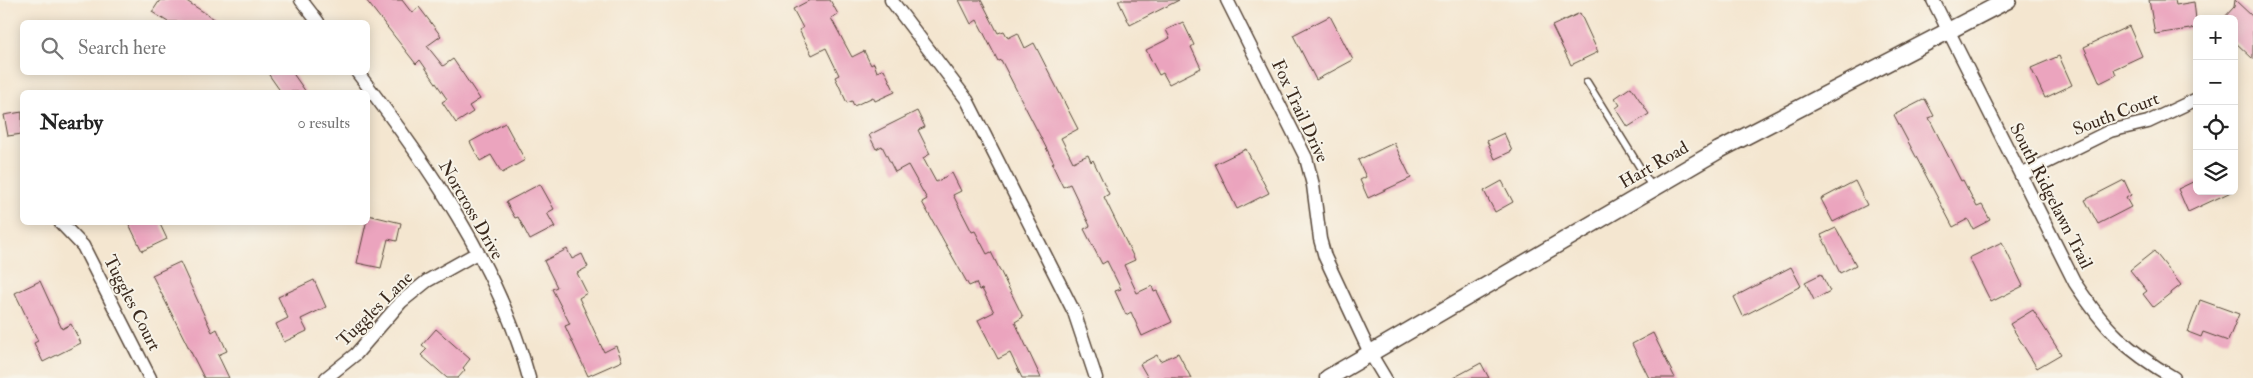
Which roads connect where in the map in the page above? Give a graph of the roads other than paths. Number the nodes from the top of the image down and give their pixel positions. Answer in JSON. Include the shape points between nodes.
{"nodes":[{"id":1,"x":301,"y":0,"type":"edge"},
{"id":2,"x":891,"y":0,"type":"edge"},
{"id":3,"x":1227,"y":0,"type":"edge"},
{"id":4,"x":1933,"y":0,"type":"edge"},
{"id":5,"x":2008,"y":0,"type":"edge"},
{"id":6,"x":316,"y":20,"type":"edge"},
{"id":7,"x":1949,"y":30,"type":"junction"},
{"id":8,"x":359,"y":75,"type":"edge"},
{"id":9,"x":1587,"y":82,"type":"dead end"},
{"id":10,"x":2193,"y":101,"type":"edge"},
{"id":11,"x":2021,"y":175,"type":"junction"},
{"id":12,"x":1653,"y":188,"type":"junction"},
{"id":13,"x":63,"y":225,"type":"edge"},
{"id":14,"x":477,"y":253,"type":"junction"},
{"id":15,"x":1370,"y":353,"type":"junction"},
{"id":16,"x":150,"y":378,"type":"edge"},
{"id":17,"x":326,"y":378,"type":"edge"},
{"id":18,"x":529,"y":378,"type":"edge"},
{"id":19,"x":1096,"y":378,"type":"edge"},
{"id":20,"x":1328,"y":378,"type":"edge"},
{"id":21,"x":1385,"y":378,"type":"edge"},
{"id":22,"x":2174,"y":378,"type":"edge"}],
"edges":[{"from":1,"to":6,"type":"street"},
{"from":2,"to":19,"type":"street","via":[[956,83],[972,109],[1074,312]]},
{"from":3,"to":15,"type":"street","name":"Fox Trail Drive","via":[[1306,158],[1325,257]]},
{"from":4,"to":7,"type":"street","name":"South Ridgelawn Trail"},
{"from":5,"to":7,"type":"street","name":"Hart Road"},
{"from":7,"to":11,"type":"street","name":"South Ridgelawn Trail"},
{"from":7,"to":12,"type":"street","name":"Hart Road"},
{"from":8,"to":14,"type":"street","name":"Norcross Drive","via":[[435,180]]},
{"from":9,"to":12,"type":"lane"},
{"from":10,"to":11,"type":"street","name":"South Court","via":[[2148,122],[2110,131]]},
{"from":11,"to":22,"type":"street","name":"South Ridgelawn Trail","via":[[2075,283],[2096,315],[2146,362]]},
{"from":12,"to":15,"type":"street","name":"Hart Road"},
{"from":13,"to":16,"type":"street","name":"Tuggles Court","via":[[84,246]]},
{"from":14,"to":17,"type":"street","name":"Tuggles Lane","via":[[427,281],[401,302],[356,354]]},
{"from":14,"to":18,"type":"street","name":"Norcross Drive","via":[[520,343]]},
{"from":15,"to":20,"type":"street","name":"Hart Road"},
{"from":15,"to":21,"type":"street","name":"Fox Trail Drive"}]}
